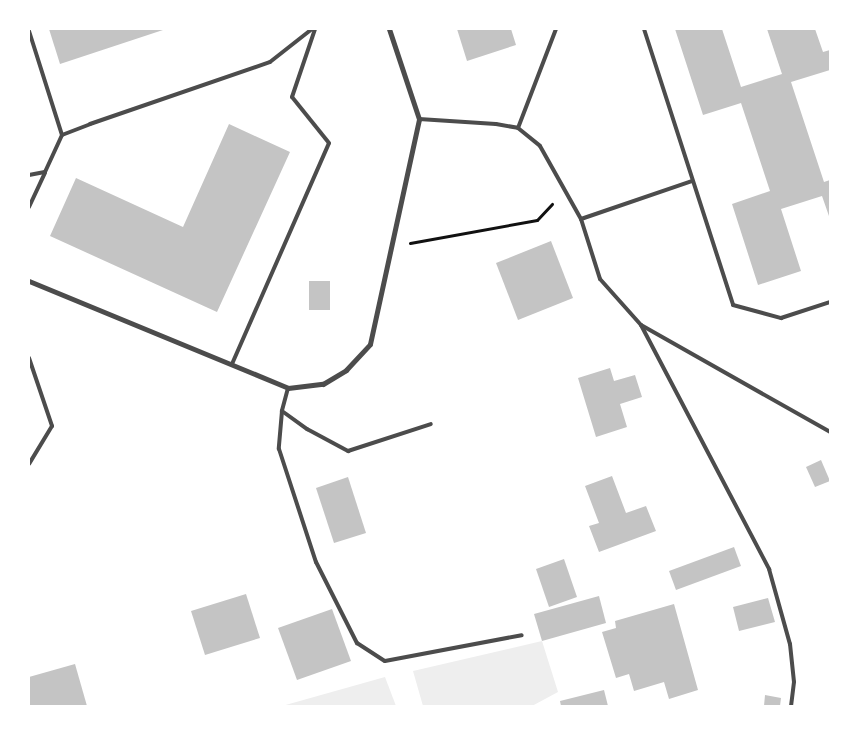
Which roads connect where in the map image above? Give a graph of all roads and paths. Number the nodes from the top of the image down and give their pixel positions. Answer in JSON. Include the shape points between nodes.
{"nodes":[{"id":1,"x":313,"y":29,"type":"edge"},
{"id":2,"x":389,"y":29,"type":"edge"},
{"id":3,"x":556,"y":29,"type":"edge"},
{"id":4,"x":644,"y":29,"type":"edge"},
{"id":5,"x":29,"y":31,"type":"edge"},
{"id":6,"x":420,"y":119,"type":"junction"},
{"id":7,"x":518,"y":128,"type":"junction"},
{"id":8,"x":62,"y":135,"type":"junction"},
{"id":9,"x":45,"y":172,"type":"junction"},
{"id":10,"x":29,"y":176,"type":"edge"},
{"id":11,"x":692,"y":181,"type":"junction"},
{"id":12,"x":565,"y":190,"type":"junction"},
{"id":13,"x":29,"y":207,"type":"edge"},
{"id":14,"x":581,"y":219,"type":"junction"},
{"id":15,"x":392,"y":246,"type":"junction"},
{"id":16,"x":29,"y":282,"type":"edge"},
{"id":17,"x":830,"y":302,"type":"edge"},
{"id":18,"x":641,"y":325,"type":"junction"},
{"id":19,"x":29,"y":358,"type":"edge"},
{"id":20,"x":232,"y":364,"type":"junction"},
{"id":21,"x":288,"y":388,"type":"junction"},
{"id":22,"x":282,"y":411,"type":"junction"},
{"id":23,"x":431,"y":424,"type":"dead end"},
{"id":24,"x":830,"y":432,"type":"edge"},
{"id":25,"x":29,"y":464,"type":"edge"},
{"id":26,"x":522,"y":635,"type":"dead end"},
{"id":27,"x":791,"y":706,"type":"edge"}],
"edges":[{"from":1,"to":8,"type":"lane","via":[[270,62]]},
{"from":1,"to":20,"type":"lane","via":[[292,97],[329,143]]},
{"from":2,"to":6,"type":"street"},
{"from":3,"to":7,"type":"lane"},
{"from":4,"to":11,"type":"lane"},
{"from":5,"to":8,"type":"lane"},
{"from":6,"to":7,"type":"lane"},
{"from":6,"to":15,"type":"street"},
{"from":7,"to":12,"type":"lane","via":[[540,146]]},
{"from":8,"to":9,"type":"lane"},
{"from":9,"to":10,"type":"lane"},
{"from":9,"to":13,"type":"lane"},
{"from":11,"to":14,"type":"lane"},
{"from":11,"to":17,"type":"lane","via":[[733,305],[781,318]]},
{"from":12,"to":14,"type":"lane"},
{"from":12,"to":15,"type":"path","via":[[537,220]]},
{"from":14,"to":18,"type":"lane","via":[[600,279]]},
{"from":15,"to":21,"type":"street","via":[[370,344],[346,370],[323,384]]},
{"from":16,"to":20,"type":"street"},
{"from":18,"to":24,"type":"lane"},
{"from":18,"to":27,"type":"lane","via":[[769,569],[790,644],[794,682]]},
{"from":19,"to":25,"type":"lane","via":[[52,426]]},
{"from":20,"to":21,"type":"street"},
{"from":21,"to":22,"type":"lane"},
{"from":22,"to":23,"type":"lane","via":[[348,451]]},
{"from":22,"to":26,"type":"lane","via":[[279,449],[316,562],[357,644],[385,661]]}]}
